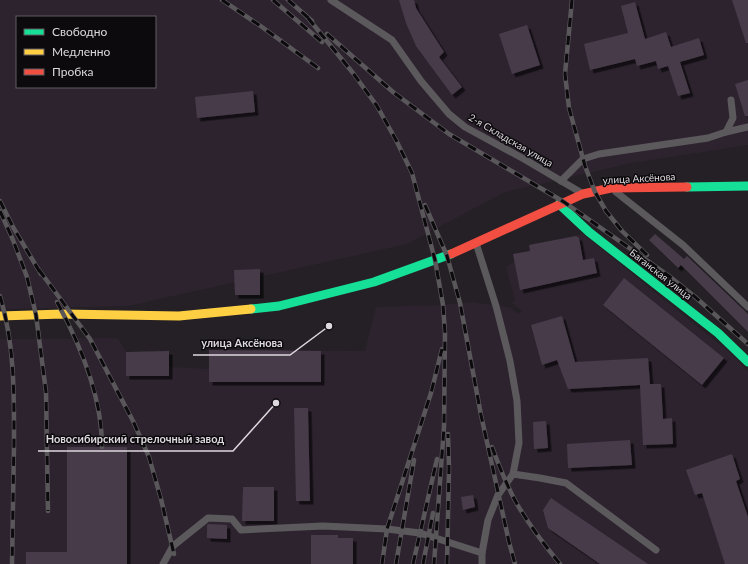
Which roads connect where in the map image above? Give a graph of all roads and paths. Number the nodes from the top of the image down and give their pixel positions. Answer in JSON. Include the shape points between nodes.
{"nodes":[{"id":1,"x":334,"y":1,"type":"edge"},
{"id":2,"x":731,"y":100,"type":"dead end"},
{"id":3,"x":748,"y":127,"type":"edge"},
{"id":4,"x":726,"y":132,"type":"junction"},
{"id":5,"x":561,"y":181,"type":"junction"},
{"id":6,"x":748,"y":186,"type":"edge"},
{"id":7,"x":611,"y":188,"type":"junction"},
{"id":8,"x":583,"y":194,"type":"junction"},
{"id":9,"x":558,"y":204,"type":"junction"},
{"id":10,"x":476,"y":243,"type":"junction"},
{"id":11,"x":748,"y":307,"type":"edge"},
{"id":12,"x":0,"y":316,"type":"edge"},
{"id":13,"x":748,"y":362,"type":"edge"},
{"id":14,"x":513,"y":474,"type":"junction"},
{"id":15,"x":656,"y":550,"type":"dead end"},
{"id":16,"x":482,"y":553,"type":"junction"},
{"id":17,"x":163,"y":564,"type":"edge"},
{"id":18,"x":482,"y":564,"type":"edge"}],
"edges":[{"from":1,"to":5,"type":"lane","name":"2-я Складская улица","via":[[392,40],[421,81],[449,114],[465,126]]},
{"from":2,"to":4,"type":"lane","via":[[733,118]]},
{"from":3,"to":4,"type":"lane"},
{"from":4,"to":5,"type":"lane","via":[[708,138],[599,154],[583,159]]},
{"from":5,"to":8,"type":"lane","name":"2-я Складская улица"},
{"from":6,"to":7,"type":"street","name":"улица Аксёнова"},
{"from":7,"to":8,"type":"street","name":"улица Аксёнова"},
{"from":7,"to":11,"type":"lane","via":[[683,245]]},
{"from":8,"to":9,"type":"street","name":"улица Аксёнова"},
{"from":9,"to":10,"type":"street","name":"улица Аксёнова"},
{"from":9,"to":13,"type":"street","name":"Баганская улица","via":[[589,232],[718,333]]},
{"from":10,"to":12,"type":"street","name":"улица Аксёнова","via":[[374,282],[279,306],[179,316]]},
{"from":10,"to":14,"type":"lane","via":[[496,306],[517,401],[519,443]]},
{"from":14,"to":15,"type":"lane","via":[[566,483]]},
{"from":14,"to":16,"type":"lane","via":[[498,495],[488,520]]},
{"from":16,"to":17,"type":"lane","via":[[402,530],[323,526],[241,530],[232,519],[208,518],[173,546]]},
{"from":16,"to":18,"type":"lane"}]}
